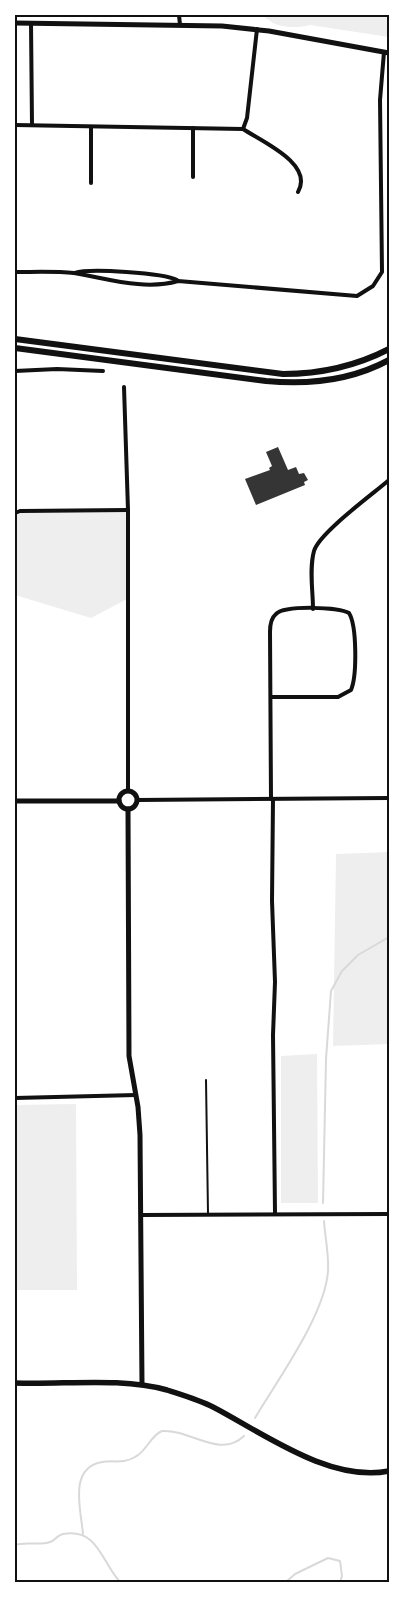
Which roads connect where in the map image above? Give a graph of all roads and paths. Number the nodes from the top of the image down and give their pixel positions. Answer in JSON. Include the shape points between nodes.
{"nodes":[{"id":1,"x":179,"y":15,"type":"edge"},
{"id":2,"x":15,"y":23,"type":"edge"},
{"id":3,"x":31,"y":23,"type":"junction"},
{"id":4,"x":180,"y":25,"type":"junction"},
{"id":5,"x":257,"y":29,"type":"junction"},
{"id":6,"x":387,"y":52,"type":"edge"},
{"id":7,"x":15,"y":125,"type":"edge"},
{"id":8,"x":32,"y":125,"type":"junction"},
{"id":9,"x":91,"y":127,"type":"junction"},
{"id":10,"x":193,"y":128,"type":"junction"},
{"id":11,"x":243,"y":129,"type":"junction"},
{"id":12,"x":193,"y":177,"type":"dead end"},
{"id":13,"x":91,"y":183,"type":"dead end"},
{"id":14,"x":298,"y":192,"type":"dead end"},
{"id":15,"x":15,"y":272,"type":"edge"},
{"id":16,"x":73,"y":273,"type":"junction"},
{"id":17,"x":178,"y":281,"type":"junction"},
{"id":18,"x":15,"y":339,"type":"edge"},
{"id":19,"x":15,"y":348,"type":"edge"},
{"id":20,"x":389,"y":349,"type":"edge"},
{"id":21,"x":389,"y":360,"type":"edge"},
{"id":22,"x":15,"y":370,"type":"edge"},
{"id":23,"x":103,"y":371,"type":"dead end"},
{"id":24,"x":124,"y":387,"type":"dead end"},
{"id":25,"x":389,"y":480,"type":"edge"},
{"id":26,"x":128,"y":510,"type":"junction"},
{"id":27,"x":15,"y":513,"type":"edge"},
{"id":28,"x":313,"y":609,"type":"junction"},
{"id":29,"x":271,"y":697,"type":"junction"},
{"id":30,"x":128,"y":791,"type":"junction"},
{"id":31,"x":389,"y":798,"type":"edge"},
{"id":32,"x":272,"y":799,"type":"junction"},
{"id":33,"x":137,"y":800,"type":"junction"},
{"id":34,"x":15,"y":801,"type":"edge"},
{"id":35,"x":119,"y":801,"type":"junction"},
{"id":36,"x":128,"y":809,"type":"junction"},
{"id":37,"x":206,"y":1080,"type":"dead end"},
{"id":38,"x":136,"y":1095,"type":"junction"},
{"id":39,"x":15,"y":1098,"type":"edge"},
{"id":40,"x":275,"y":1213,"type":"junction"},
{"id":41,"x":208,"y":1214,"type":"junction"},
{"id":42,"x":389,"y":1214,"type":"edge"},
{"id":43,"x":141,"y":1215,"type":"junction"},
{"id":44,"x":15,"y":1383,"type":"edge"},
{"id":45,"x":142,"y":1384,"type":"junction"},
{"id":46,"x":389,"y":1471,"type":"edge"}],
"edges":[{"from":1,"to":4,"type":"street"},
{"from":2,"to":3,"type":"street"},
{"from":3,"to":4,"type":"street"},
{"from":3,"to":8,"type":"street"},
{"from":4,"to":5,"type":"street"},
{"from":5,"to":6,"type":"street"},
{"from":5,"to":11,"type":"street"},
{"from":6,"to":17,"type":"street","via":[[380,100],[382,272],[373,286],[357,296]]},
{"from":7,"to":8,"type":"street"},
{"from":8,"to":9,"type":"street"},
{"from":9,"to":10,"type":"street"},
{"from":9,"to":13,"type":"street"},
{"from":10,"to":11,"type":"street"},
{"from":10,"to":12,"type":"street"},
{"from":11,"to":14,"type":"street","via":[[298,168],[302,180]]},
{"from":15,"to":16,"type":"street"},
{"from":16,"to":17,"type":"street","via":[[112,281],[164,284]]},
{"from":16,"to":17,"type":"street","via":[[141,274]]},
{"from":18,"to":20,"type":"highway","via":[[283,374],[337,369]]},
{"from":19,"to":21,"type":"highway","via":[[298,383],[337,378]]},
{"from":22,"to":23,"type":"street"},
{"from":24,"to":26,"type":"street"},
{"from":25,"to":28,"type":"street","via":[[329,531],[315,548],[312,561]]},
{"from":26,"to":27,"type":"street"},
{"from":26,"to":30,"type":"street"},
{"from":28,"to":29,"type":"street","via":[[285,610],[274,614]]},
{"from":28,"to":29,"type":"street","via":[[340,610],[352,618],[354,680],[351,690],[338,698]]},
{"from":29,"to":32,"type":"street"},
{"from":30,"to":33,"type":"street","via":[[135,794]]},
{"from":30,"to":35,"type":"street","via":[[121,795]]},
{"from":31,"to":32,"type":"street"},
{"from":32,"to":33,"type":"street"},
{"from":32,"to":40,"type":"street"},
{"from":33,"to":36,"type":"street","via":[[135,806]]},
{"from":34,"to":35,"type":"street"},
{"from":35,"to":36,"type":"street"},
{"from":36,"to":38,"type":"street","via":[[129,1056]]},
{"from":37,"to":41,"type":"lane"},
{"from":38,"to":39,"type":"street"},
{"from":38,"to":43,"type":"street"},
{"from":40,"to":41,"type":"street"},
{"from":40,"to":42,"type":"street"},
{"from":41,"to":43,"type":"street"},
{"from":43,"to":45,"type":"street"},
{"from":44,"to":45,"type":"main road"},
{"from":45,"to":46,"type":"main road","via":[[212,1406],[314,1461],[361,1471]]}]}
